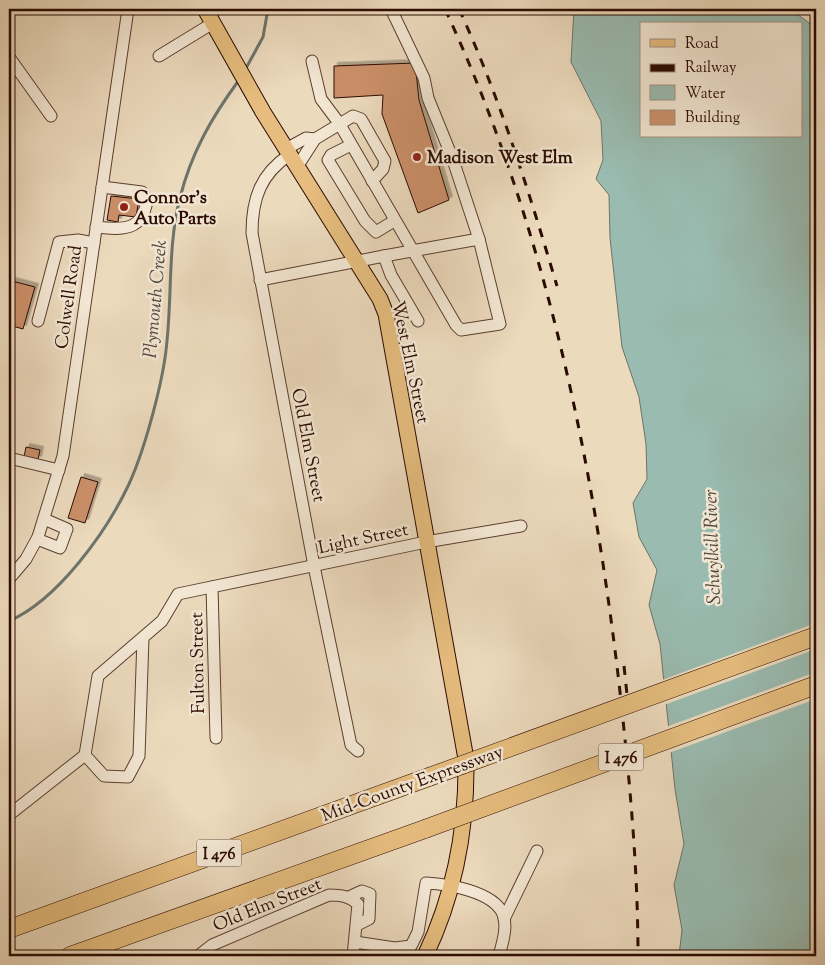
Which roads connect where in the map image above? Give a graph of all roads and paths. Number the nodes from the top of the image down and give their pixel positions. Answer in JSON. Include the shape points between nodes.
{"nodes":[{"id":1,"x":128,"y":9,"type":"edge"},
{"id":2,"x":205,"y":9,"type":"edge"},
{"id":3,"x":391,"y":9,"type":"edge"},
{"id":4,"x":213,"y":23,"type":"junction"},
{"id":5,"x":159,"y":56,"type":"dead end"},
{"id":6,"x":9,"y":57,"type":"edge"},
{"id":7,"x":312,"y":61,"type":"dead end"},
{"id":8,"x":50,"y":116,"type":"dead end"},
{"id":9,"x":338,"y":123,"type":"junction"},
{"id":10,"x":315,"y":139,"type":"junction"},
{"id":11,"x":351,"y":145,"type":"junction"},
{"id":12,"x":291,"y":157,"type":"junction"},
{"id":13,"x":372,"y":181,"type":"junction"},
{"id":14,"x":102,"y":187,"type":"junction"},
{"id":15,"x":394,"y":220,"type":"junction"},
{"id":16,"x":96,"y":227,"type":"junction"},
{"id":17,"x":479,"y":239,"type":"junction"},
{"id":18,"x":94,"y":243,"type":"junction"},
{"id":19,"x":412,"y":250,"type":"junction"},
{"id":20,"x":384,"y":256,"type":"junction"},
{"id":21,"x":356,"y":261,"type":"junction"},
{"id":22,"x":260,"y":280,"type":"junction"},
{"id":23,"x":38,"y":321,"type":"dead end"},
{"id":24,"x":418,"y":321,"type":"dead end"},
{"id":25,"x":9,"y":458,"type":"edge"},
{"id":26,"x":59,"y":470,"type":"junction"},
{"id":27,"x":44,"y":519,"type":"junction"},
{"id":28,"x":521,"y":526,"type":"dead end"},
{"id":29,"x":36,"y":539,"type":"junction"},
{"id":30,"x":426,"y":542,"type":"junction"},
{"id":31,"x":314,"y":566,"type":"junction"},
{"id":32,"x":9,"y":579,"type":"edge"},
{"id":33,"x":212,"y":587,"type":"junction"},
{"id":34,"x":816,"y":636,"type":"edge"},
{"id":35,"x":143,"y":638,"type":"junction"},
{"id":36,"x":816,"y":685,"type":"edge"},
{"id":37,"x":216,"y":738,"type":"dead end"},
{"id":38,"x":358,"y":750,"type":"dead end"},
{"id":39,"x":85,"y":755,"type":"junction"},
{"id":40,"x":9,"y":815,"type":"edge"},
{"id":41,"x":537,"y":850,"type":"dead end"},
{"id":42,"x":452,"y":884,"type":"junction"},
{"id":43,"x":504,"y":919,"type":"junction"},
{"id":44,"x":9,"y":929,"type":"edge"},
{"id":45,"x":355,"y":942,"type":"junction"},
{"id":46,"x":70,"y":956,"type":"edge"},
{"id":47,"x":198,"y":956,"type":"edge"},
{"id":48,"x":353,"y":956,"type":"edge"},
{"id":49,"x":425,"y":956,"type":"edge"},
{"id":50,"x":499,"y":956,"type":"edge"}],
"edges":[{"from":1,"to":14,"type":"street","name":"Colwell Road"},
{"from":2,"to":4,"type":"main road","name":"West Elm Street"},
{"from":3,"to":17,"type":"street","via":[[424,78],[428,98],[452,157]]},
{"from":4,"to":5,"type":"street"},
{"from":4,"to":12,"type":"main road","name":"West Elm Street"},
{"from":6,"to":8,"type":"street"},
{"from":7,"to":9,"type":"street","via":[[321,98]]},
{"from":9,"to":10,"type":"street"},
{"from":9,"to":11,"type":"street"},
{"from":9,"to":13,"type":"street","via":[[353,116],[361,119],[381,150],[386,161]]},
{"from":10,"to":12,"type":"street"},
{"from":10,"to":12,"type":"street","via":[[306,138]]},
{"from":11,"to":13,"type":"street"},
{"from":11,"to":15,"type":"street","via":[[331,155],[328,160],[365,221],[376,232]]},
{"from":12,"to":21,"type":"main road","name":"West Elm Street"},
{"from":12,"to":22,"type":"street","name":"Old Elm Street","via":[[274,166],[256,197],[252,233]]},
{"from":13,"to":15,"type":"street"},
{"from":14,"to":16,"type":"street","name":"Colwell Road"},
{"from":14,"to":16,"type":"street","via":[[142,192],[147,200],[146,208],[134,226]]},
{"from":15,"to":19,"type":"street"},
{"from":16,"to":18,"type":"street","name":"Colwell Road"},
{"from":17,"to":19,"type":"street"},
{"from":17,"to":19,"type":"street","via":[[500,324],[461,330]]},
{"from":18,"to":23,"type":"street","via":[[78,240],[59,242]]},
{"from":18,"to":26,"type":"street","name":"Colwell Road"},
{"from":19,"to":20,"type":"street"},
{"from":20,"to":21,"type":"street"},
{"from":20,"to":24,"type":"street","via":[[391,275]]},
{"from":21,"to":22,"type":"street"},
{"from":21,"to":30,"type":"main road","name":"West Elm Street","via":[[386,314]]},
{"from":22,"to":31,"type":"street","name":"Old Elm Street"},
{"from":25,"to":26,"type":"street"},
{"from":26,"to":27,"type":"street","name":"Colwell Road"},
{"from":27,"to":29,"type":"street","name":"Colwell Road"},
{"from":27,"to":29,"type":"street","via":[[67,529],[60,548]]},
{"from":28,"to":30,"type":"street","name":"Light Street"},
{"from":29,"to":32,"type":"street","name":"Colwell Road"},
{"from":30,"to":31,"type":"street","name":"Light Street"},
{"from":30,"to":42,"type":"main road","name":"West Elm Street","via":[[466,759],[467,794]]},
{"from":31,"to":33,"type":"street","name":"Light Street"},
{"from":31,"to":38,"type":"street","name":"Old Elm Street","via":[[351,745]]},
{"from":33,"to":35,"type":"street","name":"Light Street","via":[[178,594],[162,622]]},
{"from":33,"to":37,"type":"street","name":"Fulton Street"},
{"from":34,"to":44,"type":"highway","name":"Mid-County Expressway","number":"I 476","bridge":true},
{"from":35,"to":39,"type":"street","name":"Light Street","via":[[98,676]]},
{"from":35,"to":39,"type":"street","via":[[139,756],[128,777],[104,776]]},
{"from":36,"to":46,"type":"highway","number":"I 476","bridge":true},
{"from":39,"to":40,"type":"street"},
{"from":41,"to":43,"type":"street"},
{"from":42,"to":43,"type":"street","via":[[489,900],[498,907]]},
{"from":42,"to":45,"type":"street","via":[[426,883],[418,932],[411,946],[395,948]]},
{"from":42,"to":49,"type":"main road","name":"West Elm Street"},
{"from":43,"to":50,"type":"street"},
{"from":45,"to":47,"type":"street","name":"Old Elm Street","via":[[358,904],[348,897],[329,895],[212,945]]},
{"from":45,"to":48,"type":"street","name":"Old Elm Street"}]}
